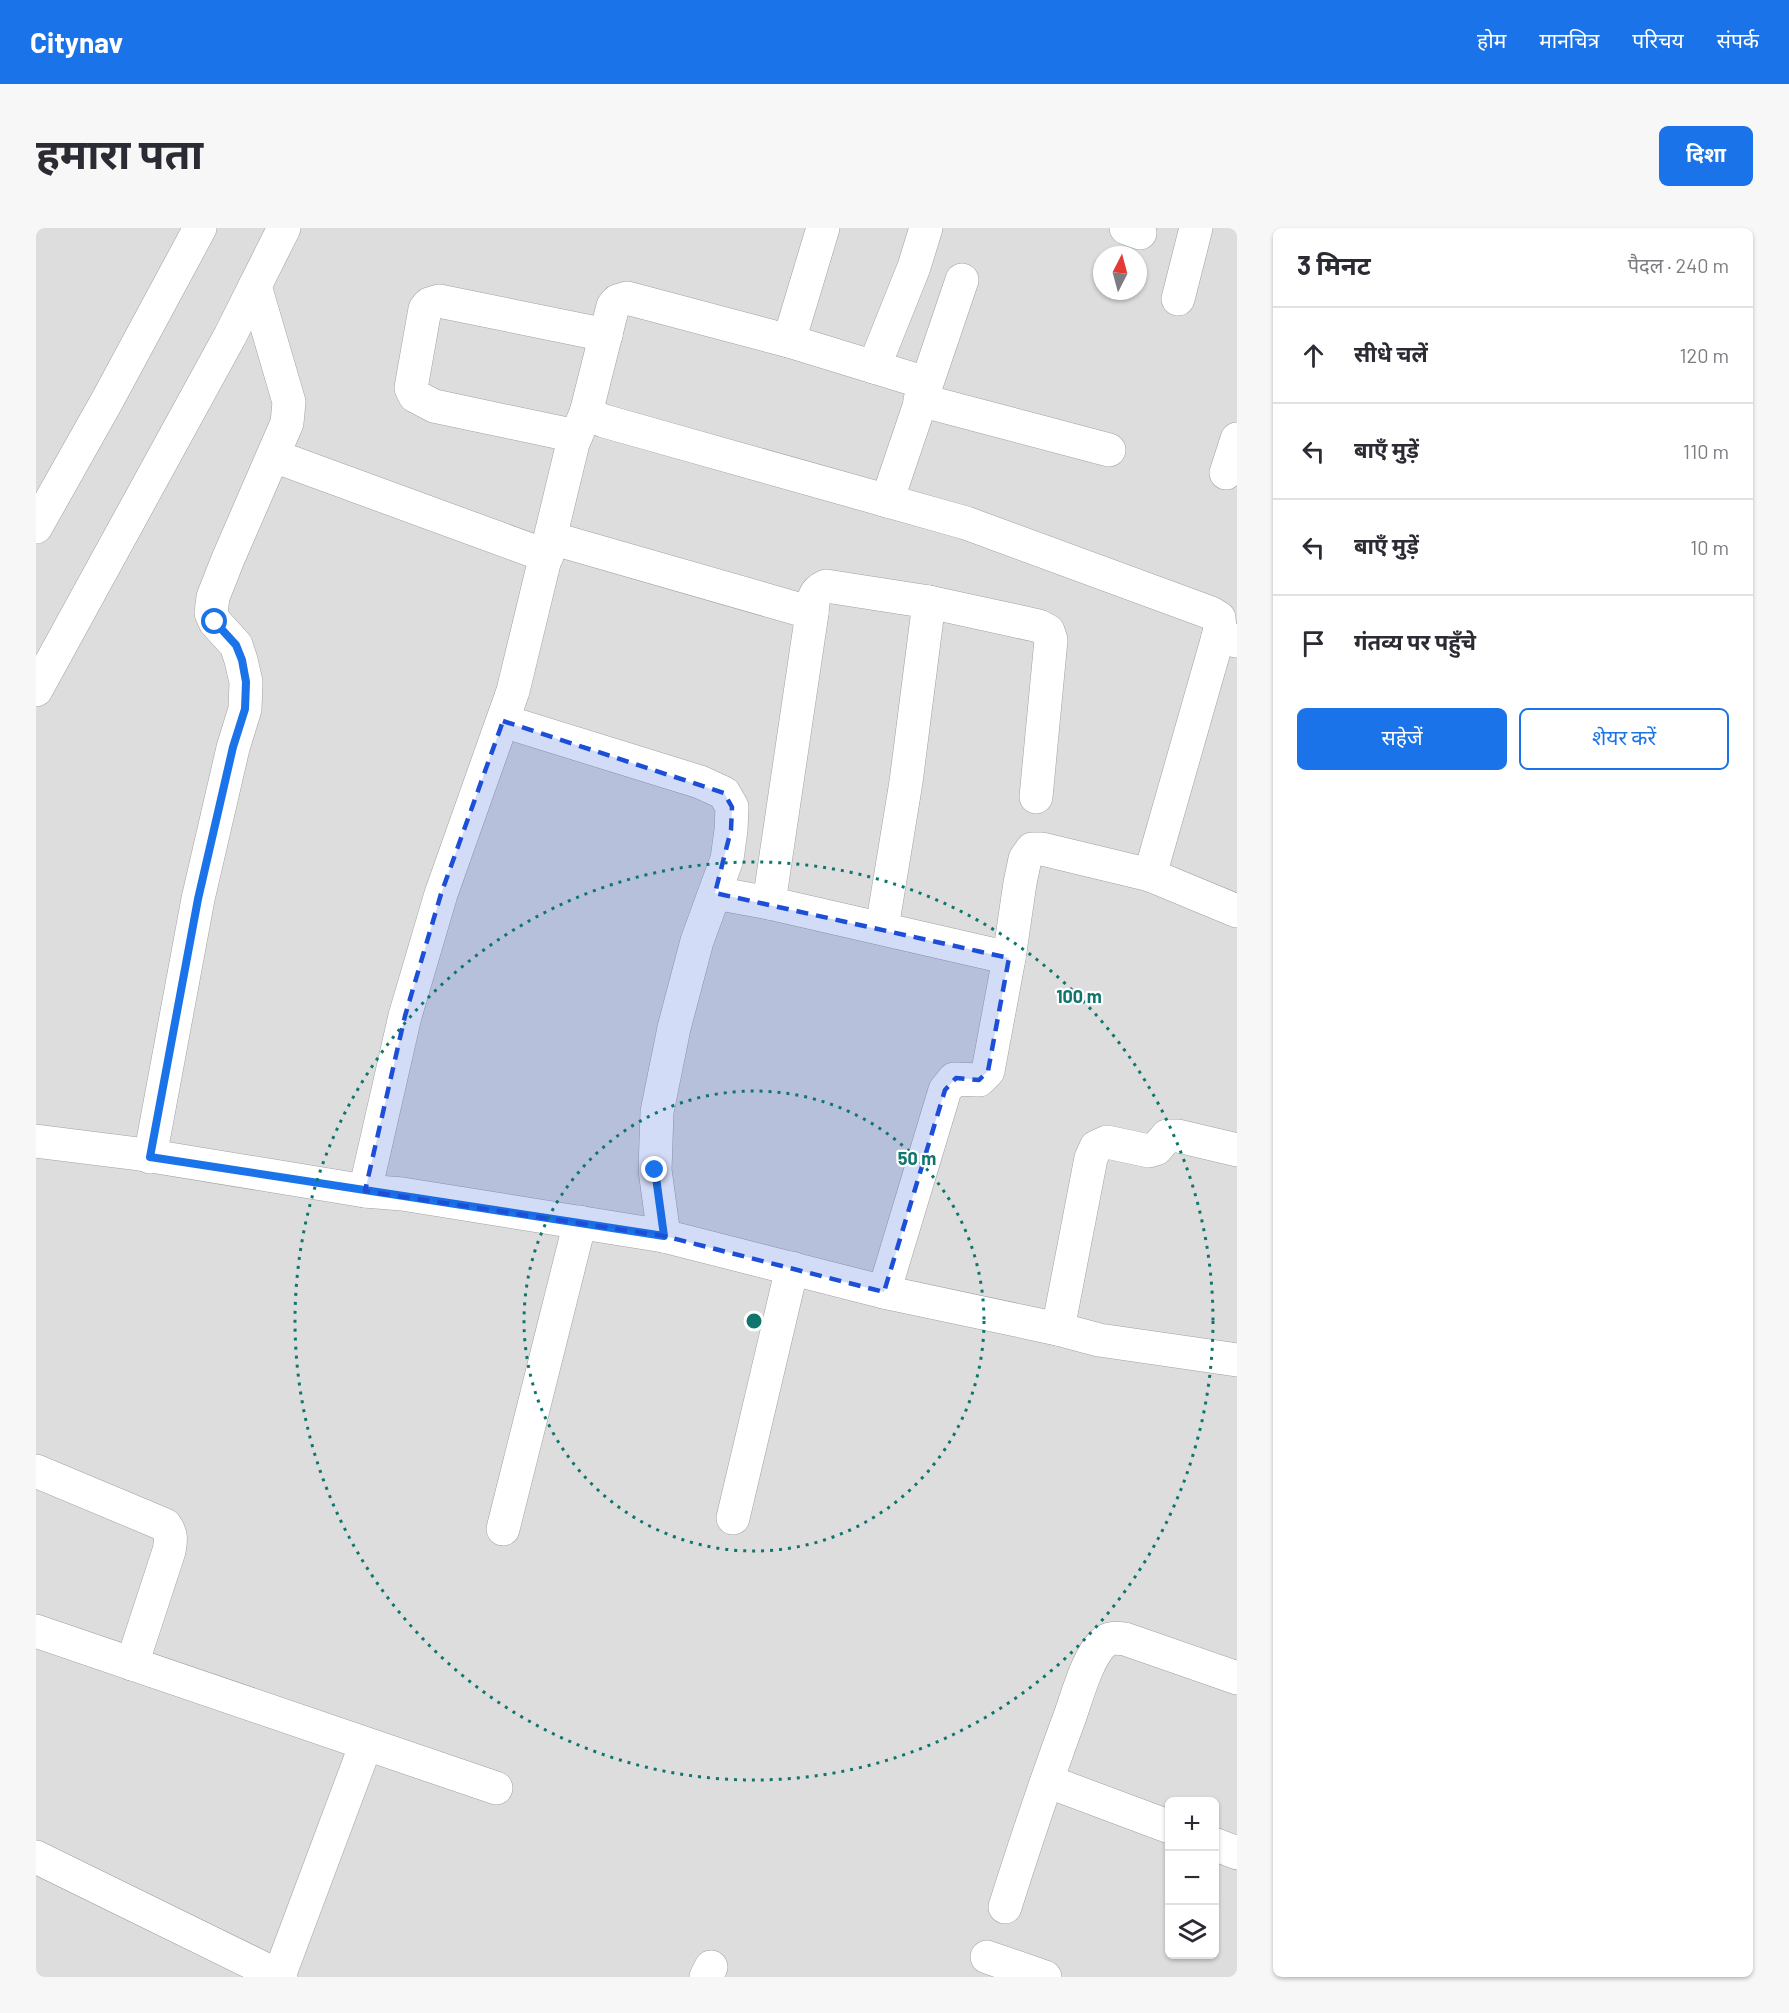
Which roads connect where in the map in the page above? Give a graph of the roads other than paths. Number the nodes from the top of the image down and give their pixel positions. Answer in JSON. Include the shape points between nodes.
{"nodes":[{"id":1,"x":200,"y":228,"type":"edge"},
{"id":2,"x":284,"y":228,"type":"edge"},
{"id":3,"x":823,"y":228,"type":"edge"},
{"id":4,"x":926,"y":228,"type":"edge"},
{"id":5,"x":1196,"y":228,"type":"edge"},
{"id":6,"x":962,"y":280,"type":"dead end"},
{"id":7,"x":255,"y":286,"type":"junction"},
{"id":8,"x":1178,"y":299,"type":"dead end"},
{"id":9,"x":606,"y":335,"type":"junction"},
{"id":10,"x":789,"y":341,"type":"junction"},
{"id":11,"x":874,"y":367,"type":"junction"},
{"id":12,"x":923,"y":392,"type":"junction"},
{"id":13,"x":581,"y":425,"type":"junction"},
{"id":14,"x":1237,"y":439,"type":"edge"},
{"id":15,"x":1109,"y":450,"type":"dead end"},
{"id":16,"x":274,"y":456,"type":"junction"},
{"id":17,"x":1226,"y":473,"type":"dead end"},
{"id":18,"x":887,"y":501,"type":"junction"},
{"id":19,"x":36,"y":527,"type":"edge"},
{"id":20,"x":549,"y":547,"type":"junction"},
{"id":21,"x":929,"y":602,"type":"junction"},
{"id":22,"x":812,"y":613,"type":"junction"},
{"id":23,"x":1228,"y":639,"type":"edge"},
{"id":24,"x":36,"y":690,"type":"edge"},
{"id":25,"x":503,"y":721,"type":"junction"},
{"id":26,"x":1036,"y":797,"type":"dead end"},
{"id":27,"x":1150,"y":875,"type":"junction"},
{"id":28,"x":715,"y":893,"type":"junction"},
{"id":29,"x":769,"y":903,"type":"junction"},
{"id":30,"x":1237,"y":911,"type":"edge"},
{"id":31,"x":882,"y":928,"type":"junction"},
{"id":32,"x":1009,"y":958,"type":"junction"},
{"id":33,"x":36,"y":1141,"type":"edge"},
{"id":34,"x":1237,"y":1150,"type":"edge"},
{"id":35,"x":150,"y":1157,"type":"junction"},
{"id":36,"x":365,"y":1191,"type":"junction"},
{"id":37,"x":580,"y":1222,"type":"junction"},
{"id":38,"x":664,"y":1236,"type":"junction"},
{"id":39,"x":792,"y":1268,"type":"junction"},
{"id":40,"x":884,"y":1292,"type":"junction"},
{"id":41,"x":1058,"y":1329,"type":"junction"},
{"id":42,"x":1237,"y":1360,"type":"edge"},
{"id":43,"x":36,"y":1471,"type":"edge"},
{"id":44,"x":733,"y":1518,"type":"dead end"},
{"id":45,"x":503,"y":1529,"type":"dead end"},
{"id":46,"x":36,"y":1631,"type":"edge"},
{"id":47,"x":132,"y":1664,"type":"junction"},
{"id":48,"x":1237,"y":1678,"type":"edge"},
{"id":49,"x":366,"y":1744,"type":"junction"},
{"id":50,"x":1047,"y":1780,"type":"junction"},
{"id":51,"x":496,"y":1788,"type":"dead end"},
{"id":52,"x":1165,"y":1825,"type":"edge"},
{"id":53,"x":1219,"y":1846,"type":"edge"},
{"id":54,"x":1237,"y":1853,"type":"edge"},
{"id":55,"x":36,"y":1857,"type":"edge"},
{"id":56,"x":1005,"y":1907,"type":"dead end"},
{"id":57,"x":987,"y":1957,"type":"dead end"},
{"id":58,"x":280,"y":1976,"type":"edge"},
{"id":59,"x":1045,"y":1977,"type":"edge"}],
"edges":[{"from":1,"to":19,"type":"street"},
{"from":2,"to":7,"type":"street"},
{"from":3,"to":10,"type":"street"},
{"from":4,"to":11,"type":"street"},
{"from":5,"to":8,"type":"street"},
{"from":6,"to":12,"type":"street"},
{"from":7,"to":16,"type":"street","via":[[289,402],[287,423]]},
{"from":7,"to":24,"type":"street"},
{"from":9,"to":10,"type":"street","via":[[613,306],[627,298]]},
{"from":9,"to":13,"type":"street"},
{"from":9,"to":13,"type":"street","via":[[439,301],[424,309],[411,388],[415,396],[434,406]]},
{"from":10,"to":11,"type":"street"},
{"from":11,"to":12,"type":"street"},
{"from":12,"to":15,"type":"street"},
{"from":12,"to":18,"type":"street"},
{"from":13,"to":18,"type":"street","via":[[604,421]]},
{"from":13,"to":20,"type":"street"},
{"from":14,"to":17,"type":"street"},
{"from":16,"to":20,"type":"street"},
{"from":16,"to":35,"type":"street","via":[[213,597],[211,613],[215,622],[236,645],[242,660],[245,709],[198,899]]},
{"from":18,"to":23,"type":"street","via":[[966,523],[1211,613],[1219,618],[1220,628]]},
{"from":20,"to":22,"type":"street"},
{"from":20,"to":25,"type":"street"},
{"from":21,"to":22,"type":"street","via":[[826,586],[814,596]]},
{"from":21,"to":26,"type":"street","via":[[1048,631],[1051,640]]},
{"from":21,"to":31,"type":"street"},
{"from":22,"to":29,"type":"street"},
{"from":23,"to":27,"type":"street"},
{"from":25,"to":28,"type":"street","via":[[724,792],[732,807],[731,830],[727,859]]},
{"from":25,"to":36,"type":"street","via":[[441,894],[405,1016]]},
{"from":27,"to":30,"type":"street"},
{"from":27,"to":32,"type":"street","via":[[1032,849],[1025,860]]},
{"from":28,"to":29,"type":"street"},
{"from":28,"to":38,"type":"street","via":[[694,952],[657,1112],[655,1170]]},
{"from":29,"to":31,"type":"street"},
{"from":31,"to":32,"type":"street"},
{"from":32,"to":40,"type":"street","via":[[988,1071],[979,1080],[954,1079],[945,1090]]},
{"from":33,"to":35,"type":"street"},
{"from":34,"to":41,"type":"street","via":[[1178,1136],[1167,1136],[1149,1151],[1107,1142],[1096,1147]]},
{"from":35,"to":36,"type":"street"},
{"from":36,"to":37,"type":"street"},
{"from":37,"to":38,"type":"street"},
{"from":37,"to":45,"type":"street"},
{"from":38,"to":39,"type":"street"},
{"from":39,"to":40,"type":"street"},
{"from":39,"to":44,"type":"street"},
{"from":40,"to":41,"type":"street"},
{"from":41,"to":42,"type":"street","via":[[1099,1340]]},
{"from":43,"to":47,"type":"street","via":[[165,1526],[170,1532],[169,1551]]},
{"from":46,"to":47,"type":"street"},
{"from":47,"to":49,"type":"street"},
{"from":48,"to":50,"type":"street","via":[[1125,1639],[1104,1642],[1094,1656]]},
{"from":49,"to":51,"type":"street"},
{"from":49,"to":58,"type":"street"},
{"from":50,"to":52,"type":"street"},
{"from":50,"to":56,"type":"street"},
{"from":53,"to":54,"type":"street"},
{"from":55,"to":58,"type":"street"},
{"from":57,"to":59,"type":"street"}]}
